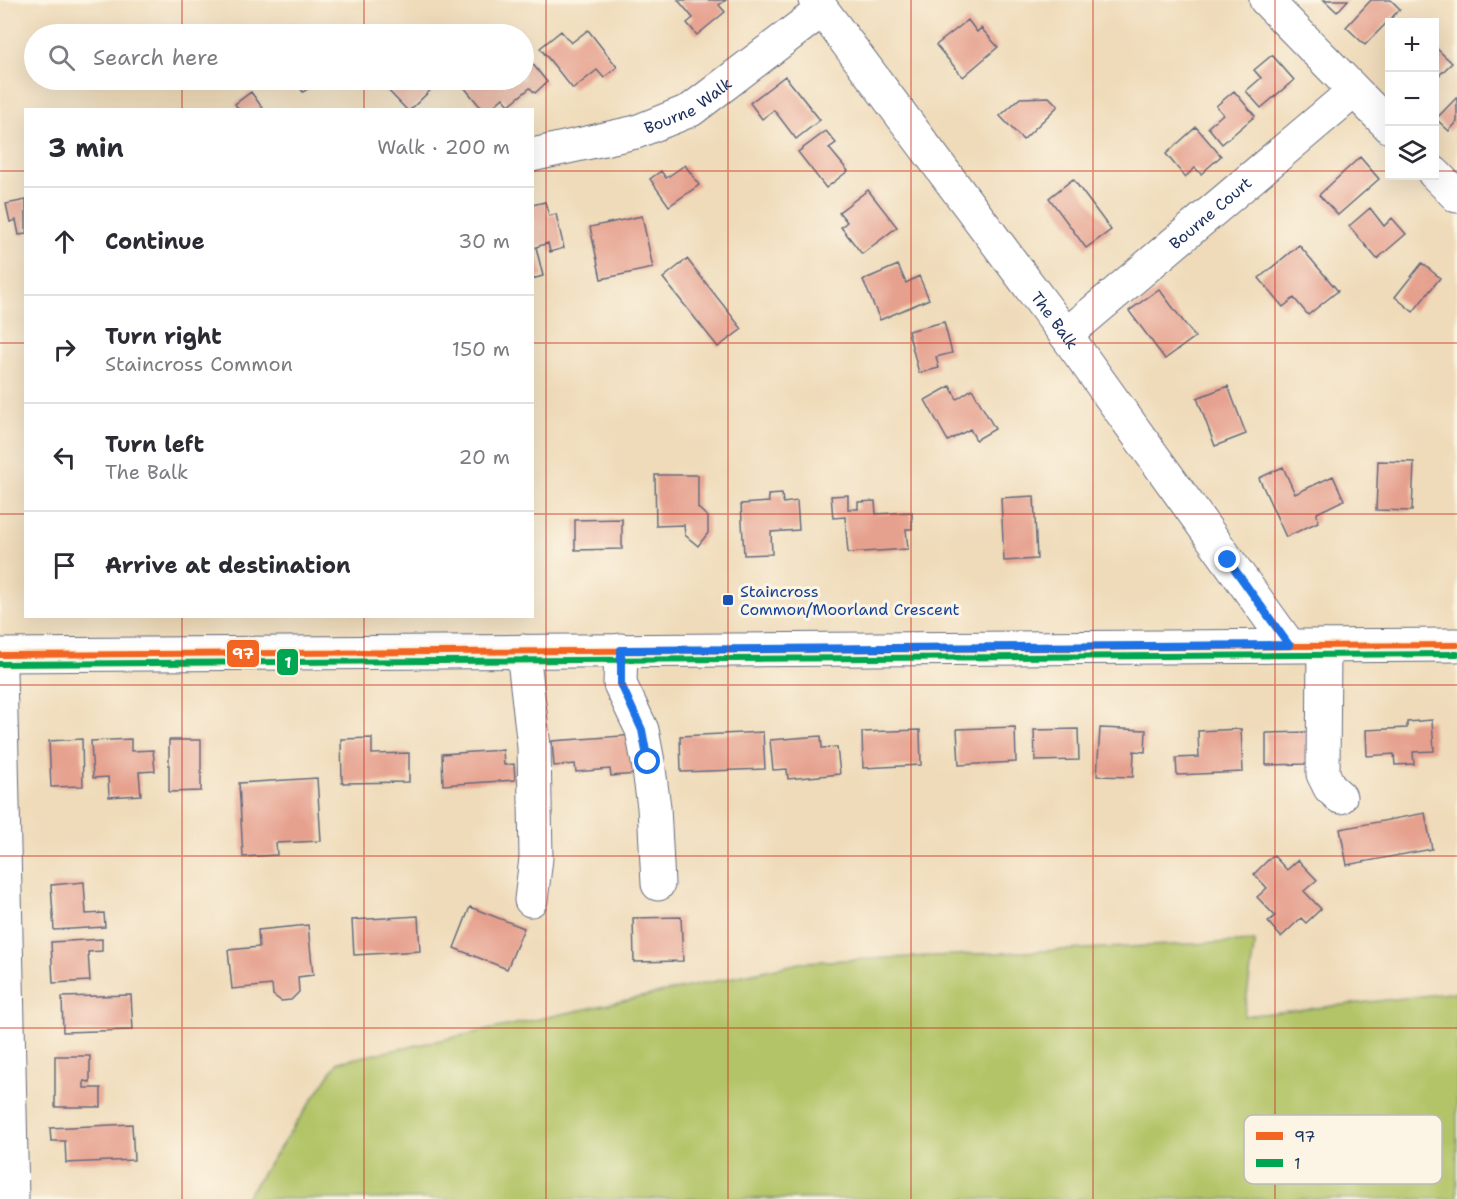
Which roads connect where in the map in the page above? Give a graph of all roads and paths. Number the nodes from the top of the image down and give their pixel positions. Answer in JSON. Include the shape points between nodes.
{"nodes":[{"id":1,"x":1266,"y":0,"type":"edge"},
{"id":2,"x":819,"y":5,"type":"edge"},
{"id":3,"x":1354,"y":91,"type":"junction"},
{"id":4,"x":1388,"y":126,"type":"edge"},
{"id":5,"x":534,"y":155,"type":"edge"},
{"id":6,"x":1439,"y":178,"type":"edge"},
{"id":7,"x":1457,"y":196,"type":"edge"},
{"id":8,"x":1066,"y":335,"type":"junction"},
{"id":9,"x":1289,"y":645,"type":"junction"},
{"id":10,"x":1457,"y":645,"type":"edge"},
{"id":11,"x":1324,"y":646,"type":"junction"},
{"id":12,"x":621,"y":650,"type":"junction"},
{"id":13,"x":523,"y":651,"type":"junction"},
{"id":14,"x":0,"y":655,"type":"edge"},
{"id":15,"x":0,"y":671,"type":"edge"},
{"id":16,"x":1340,"y":797,"type":"dead end"},
{"id":17,"x":658,"y":884,"type":"dead end"},
{"id":18,"x":531,"y":900,"type":"dead end"},
{"id":19,"x":4,"y":1042,"type":"edge"},
{"id":20,"x":12,"y":1199,"type":"edge"}],
"edges":[{"from":1,"to":3,"type":"street"},
{"from":2,"to":5,"type":"street","name":"Bourne Walk","via":[[691,110],[636,132]]},
{"from":2,"to":8,"type":"street","name":"The Balk"},
{"from":3,"to":4,"type":"street"},
{"from":3,"to":8,"type":"street","name":"Bourne Court"},
{"from":6,"to":7,"type":"street"},
{"from":8,"to":9,"type":"street","name":"The Balk"},
{"from":9,"to":11,"type":"street"},
{"from":9,"to":12,"type":"street"},
{"from":10,"to":11,"type":"street"},
{"from":11,"to":16,"type":"street","via":[[1323,774]]},
{"from":12,"to":13,"type":"street"},
{"from":12,"to":17,"type":"street","via":[[621,684],[642,730],[648,762]]},
{"from":13,"to":14,"type":"street"},
{"from":13,"to":18,"type":"street","via":[[534,747],[536,858]]},
{"from":15,"to":19,"type":"street"},
{"from":19,"to":20,"type":"street"}]}
